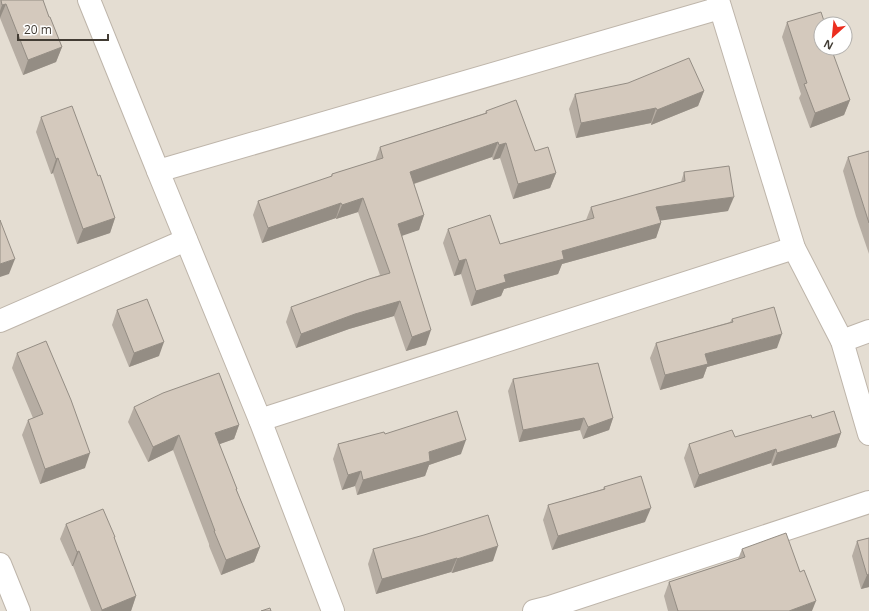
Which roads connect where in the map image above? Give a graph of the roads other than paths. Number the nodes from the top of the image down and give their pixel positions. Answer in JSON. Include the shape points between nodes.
{"nodes":[{"id":1,"x":89,"y":0,"type":"edge"},
{"id":2,"x":719,"y":4,"type":"edge"},
{"id":3,"x":158,"y":171,"type":"junction"},
{"id":4,"x":186,"y":240,"type":"junction"},
{"id":5,"x":794,"y":248,"type":"junction"},
{"id":6,"x":0,"y":321,"type":"edge"},
{"id":7,"x":869,"y":331,"type":"edge"},
{"id":8,"x":842,"y":341,"type":"junction"},
{"id":9,"x":260,"y":420,"type":"junction"},
{"id":10,"x":869,"y":434,"type":"edge"},
{"id":11,"x":869,"y":502,"type":"edge"},
{"id":12,"x":0,"y":564,"type":"edge"},
{"id":13,"x":545,"y":610,"type":"edge"},
{"id":14,"x":19,"y":611,"type":"edge"},
{"id":15,"x":333,"y":611,"type":"edge"}],
"edges":[{"from":1,"to":3,"type":"street"},
{"from":2,"to":3,"type":"street"},
{"from":2,"to":5,"type":"street"},
{"from":3,"to":4,"type":"street"},
{"from":4,"to":6,"type":"street"},
{"from":4,"to":9,"type":"street"},
{"from":5,"to":8,"type":"street"},
{"from":5,"to":9,"type":"street"},
{"from":7,"to":8,"type":"street"},
{"from":8,"to":10,"type":"street"},
{"from":9,"to":15,"type":"street"},
{"from":11,"to":13,"type":"street"},
{"from":12,"to":14,"type":"street"}]}
